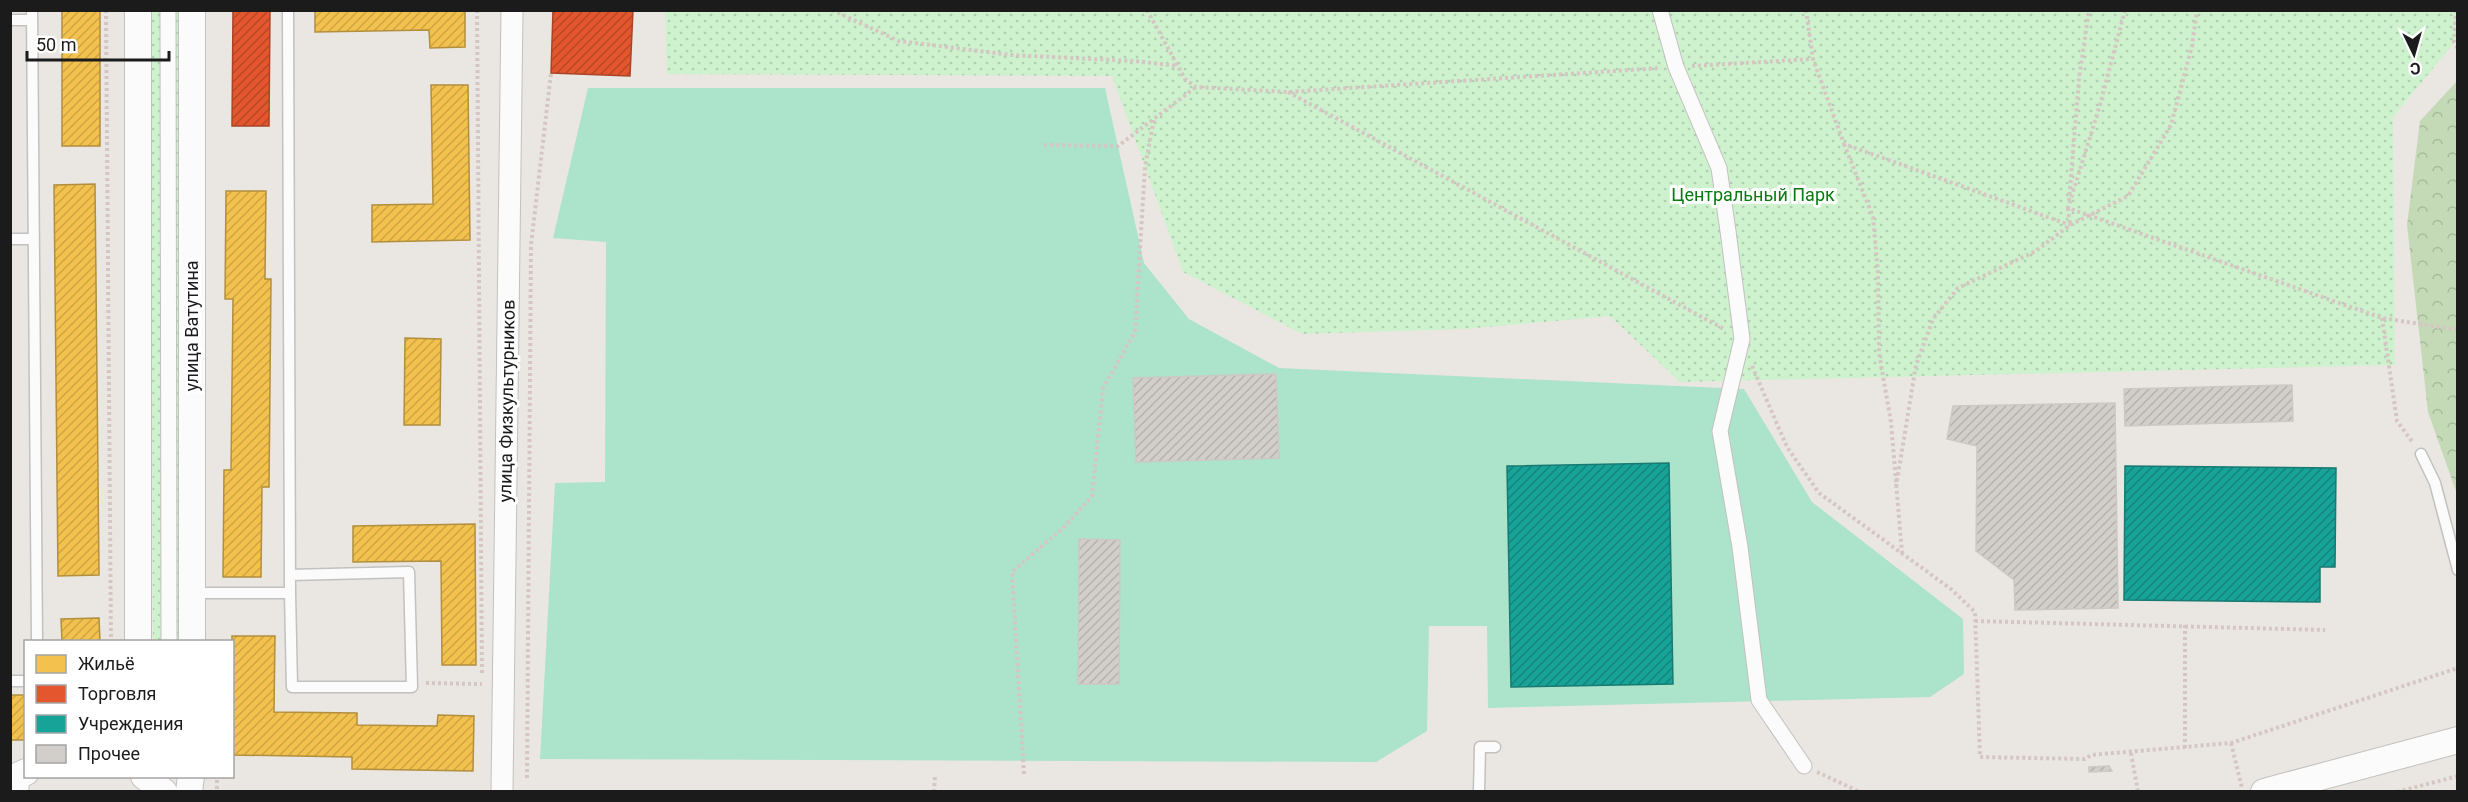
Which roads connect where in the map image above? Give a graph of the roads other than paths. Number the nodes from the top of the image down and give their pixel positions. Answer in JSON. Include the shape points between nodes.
{"nodes":[{"id":1,"x":138,"y":10,"type":"edge"},
{"id":2,"x":168,"y":10,"type":"edge"},
{"id":3,"x":192,"y":10,"type":"edge"},
{"id":4,"x":288,"y":10,"type":"edge"},
{"id":5,"x":512,"y":10,"type":"edge"},
{"id":6,"x":1660,"y":10,"type":"edge"},
{"id":7,"x":32,"y":15,"type":"edge"},
{"id":8,"x":10,"y":20,"type":"edge"},
{"id":9,"x":10,"y":239,"type":"edge"},
{"id":10,"x":33,"y":239,"type":"junction"},
{"id":11,"x":2421,"y":454,"type":"road end"},
{"id":12,"x":2457,"y":570,"type":"edge"},
{"id":13,"x":290,"y":575,"type":"junction"},
{"id":14,"x":193,"y":593,"type":"junction"},
{"id":15,"x":290,"y":594,"type":"junction"},
{"id":16,"x":37,"y":640,"type":"edge"},
{"id":17,"x":138,"y":640,"type":"edge"},
{"id":18,"x":169,"y":640,"type":"edge"},
{"id":19,"x":192,"y":640,"type":"edge"},
{"id":20,"x":2457,"y":741,"type":"edge"},
{"id":21,"x":1495,"y":747,"type":"dead end"},
{"id":22,"x":1804,"y":766,"type":"road end"},
{"id":23,"x":24,"y":773,"type":"edge"},
{"id":24,"x":145,"y":778,"type":"edge"},
{"id":25,"x":15,"y":792,"type":"edge"},
{"id":26,"x":164,"y":792,"type":"edge"},
{"id":27,"x":502,"y":792,"type":"edge"},
{"id":28,"x":1479,"y":792,"type":"edge"},
{"id":29,"x":2264,"y":792,"type":"edge"}],
"edges":[{"from":1,"to":17,"type":"street"},
{"from":2,"to":18,"type":"street"},
{"from":3,"to":14,"type":"street","name":"улица Ватутина"},
{"from":4,"to":13,"type":"lane"},
{"from":5,"to":27,"type":"street","name":"улица Физкультурников"},
{"from":6,"to":22,"type":"street","via":[[1676,67],[1719,168],[1742,339],[1720,430],[1740,547],[1759,700]]},
{"from":7,"to":8,"type":"lane"},
{"from":7,"to":10,"type":"lane"},
{"from":9,"to":10,"type":"lane"},
{"from":10,"to":16,"type":"lane"},
{"from":11,"to":12,"type":"lane","via":[[2435,483]]},
{"from":13,"to":15,"type":"lane"},
{"from":13,"to":15,"type":"lane","via":[[409,572],[412,687],[292,687]]},
{"from":14,"to":15,"type":"lane"},
{"from":14,"to":19,"type":"street","name":"улица Ватутина"},
{"from":20,"to":29,"type":"street"},
{"from":21,"to":28,"type":"lane","via":[[1480,747]]},
{"from":23,"to":25,"type":"street","via":[[17,776]]},
{"from":24,"to":26,"type":"street"}]}
